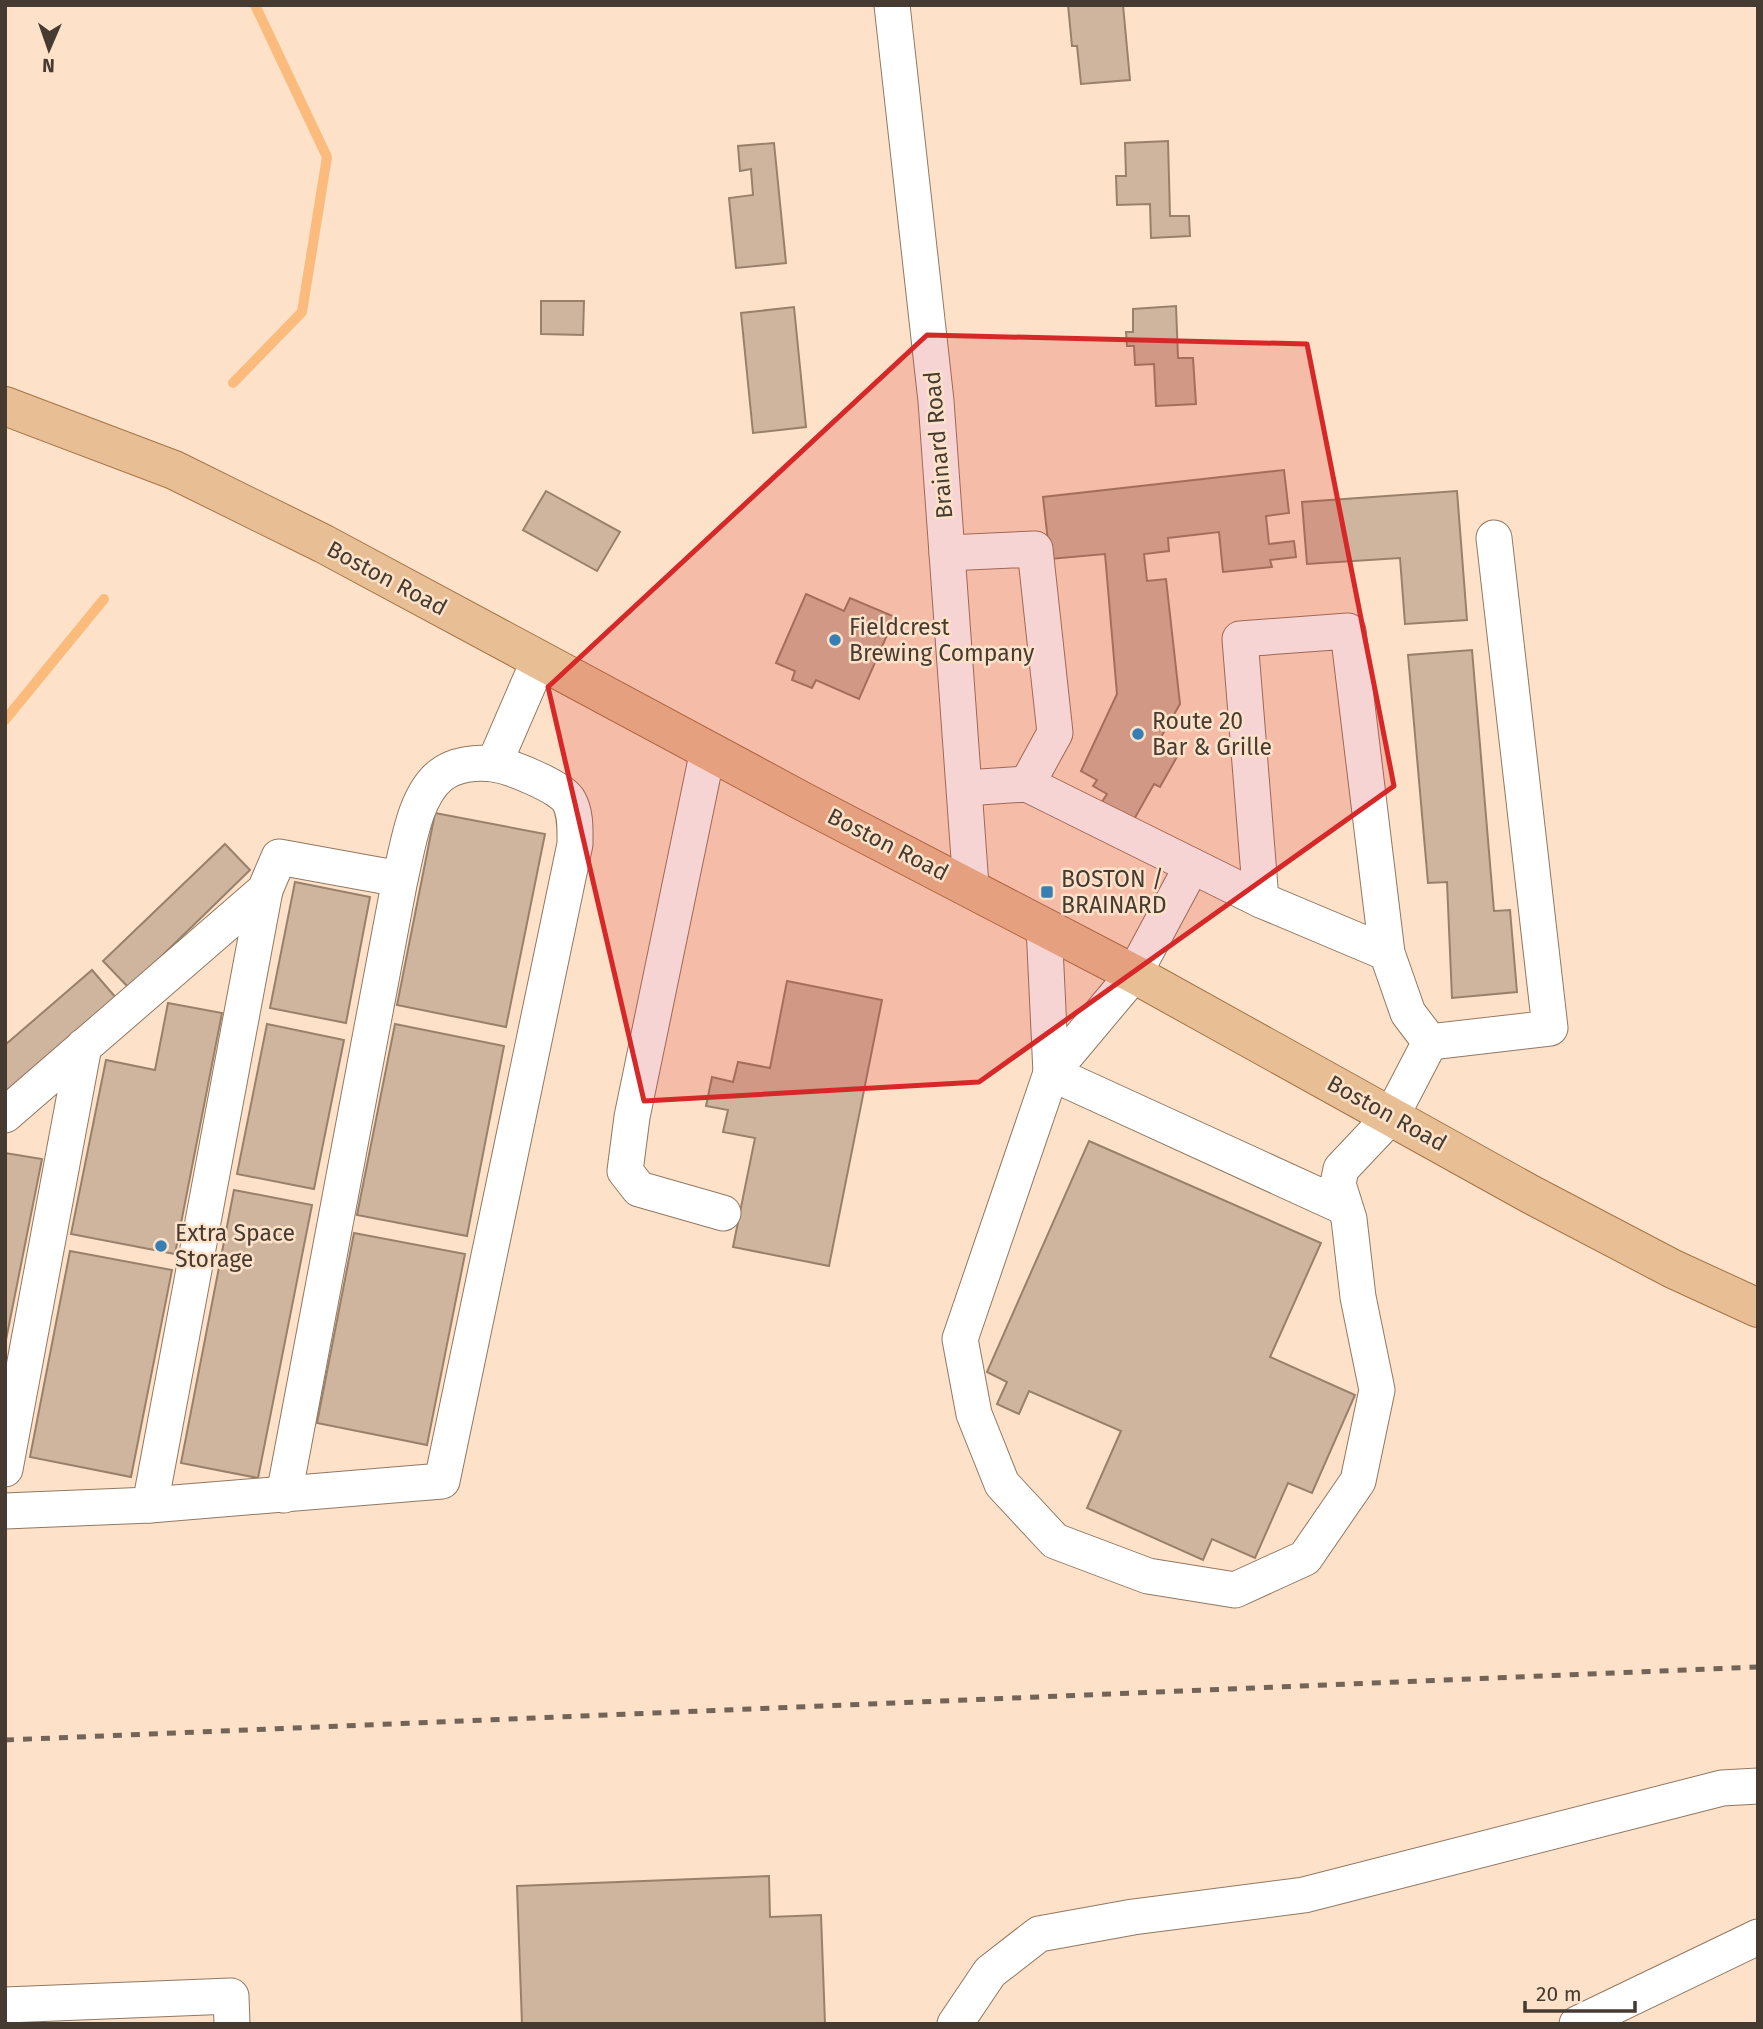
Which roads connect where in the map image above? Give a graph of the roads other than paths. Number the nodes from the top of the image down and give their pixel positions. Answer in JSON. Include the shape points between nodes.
{"nodes":[{"id":1,"x":892,"y":5,"type":"edge"},
{"id":2,"x":5,"y":406,"type":"edge"},
{"id":3,"x":1494,"y":538,"type":"dead end"},
{"id":4,"x":947,"y":553,"type":"junction"},
{"id":5,"x":539,"y":660,"type":"junction"},
{"id":6,"x":708,"y":750,"type":"junction"},
{"id":7,"x":494,"y":764,"type":"junction"},
{"id":8,"x":1027,"y":784,"type":"junction"},
{"id":9,"x":965,"y":788,"type":"junction"},
{"id":10,"x":1192,"y":866,"type":"junction"},
{"id":11,"x":400,"y":879,"type":"junction"},
{"id":12,"x":971,"y":887,"type":"junction"},
{"id":13,"x":265,"y":891,"type":"junction"},
{"id":14,"x":1261,"y":900,"type":"junction"},
{"id":15,"x":1044,"y":926,"type":"junction"},
{"id":16,"x":1387,"y":953,"type":"junction"},
{"id":17,"x":1134,"y":974,"type":"junction"},
{"id":18,"x":1430,"y":1042,"type":"junction"},
{"id":19,"x":84,"y":1046,"type":"junction"},
{"id":20,"x":1051,"y":1073,"type":"junction"},
{"id":21,"x":5,"y":1115,"type":"edge"},
{"id":22,"x":1392,"y":1115,"type":"junction"},
{"id":23,"x":1344,"y":1207,"type":"junction"},
{"id":24,"x":723,"y":1213,"type":"dead end"},
{"id":25,"x":1758,"y":1308,"type":"edge"},
{"id":26,"x":5,"y":1469,"type":"edge"},
{"id":27,"x":284,"y":1495,"type":"junction"},
{"id":28,"x":149,"y":1505,"type":"junction"},
{"id":29,"x":5,"y":1511,"type":"edge"},
{"id":30,"x":1758,"y":1786,"type":"edge"},
{"id":31,"x":1758,"y":1937,"type":"edge"},
{"id":32,"x":5,"y":2004,"type":"edge"},
{"id":33,"x":232,"y":2024,"type":"edge"},
{"id":34,"x":955,"y":2024,"type":"edge"},
{"id":35,"x":1577,"y":2024,"type":"edge"}],
"edges":[{"from":1,"to":4,"type":"street","name":"Brainard Road","via":[[936,401]]},
{"from":2,"to":5,"type":"main road","name":"Boston Road","via":[[174,470],[324,544]]},
{"from":3,"to":18,"type":"street","via":[[1550,1028]]},
{"from":4,"to":8,"type":"street","via":[[1035,549],[1055,733]]},
{"from":4,"to":9,"type":"street","name":"Brainard Road"},
{"from":5,"to":6,"type":"main road","name":"Boston Road"},
{"from":5,"to":7,"type":"street"},
{"from":6,"to":12,"type":"main road","name":"Boston Road"},
{"from":6,"to":24,"type":"street","via":[[632,1117],[625,1171],[639,1189]]},
{"from":7,"to":11,"type":"street","via":[[464,764],[441,774],[424,794]]},
{"from":7,"to":27,"type":"street","via":[[556,788],[569,800],[575,818],[575,844],[442,1481]]},
{"from":8,"to":9,"type":"street"},
{"from":8,"to":10,"type":"street"},
{"from":9,"to":12,"type":"street","name":"Brainard Road"},
{"from":10,"to":14,"type":"street"},
{"from":10,"to":17,"type":"street"},
{"from":11,"to":13,"type":"street","via":[[279,857]]},
{"from":11,"to":27,"type":"street"},
{"from":12,"to":15,"type":"main road","name":"Boston Road"},
{"from":13,"to":19,"type":"street"},
{"from":13,"to":28,"type":"street"},
{"from":14,"to":16,"type":"street"},
{"from":14,"to":16,"type":"street","via":[[1240,639],[1348,631]]},
{"from":15,"to":17,"type":"main road","name":"Boston Road"},
{"from":15,"to":20,"type":"street"},
{"from":16,"to":18,"type":"street","via":[[1408,1013]]},
{"from":17,"to":20,"type":"street"},
{"from":17,"to":22,"type":"main road","name":"Boston Road"},
{"from":18,"to":22,"type":"street"},
{"from":19,"to":21,"type":"street"},
{"from":19,"to":26,"type":"street"},
{"from":20,"to":23,"type":"street"},
{"from":20,"to":23,"type":"street","via":[[960,1339],[974,1414],[1002,1484],[1055,1541],[1148,1576],[1234,1590],[1305,1558],[1358,1481],[1377,1390]]},
{"from":22,"to":23,"type":"street","via":[[1341,1170],[1338,1184]]},
{"from":22,"to":25,"type":"main road","name":"Boston Road","via":[[1538,1198]]},
{"from":27,"to":28,"type":"street"},
{"from":28,"to":29,"type":"street"},
{"from":30,"to":34,"type":"street","via":[[1722,1788],[1304,1895],[1039,1934],[990,1972]]},
{"from":31,"to":35,"type":"street"},
{"from":32,"to":33,"type":"street","via":[[231,1996]]}]}
